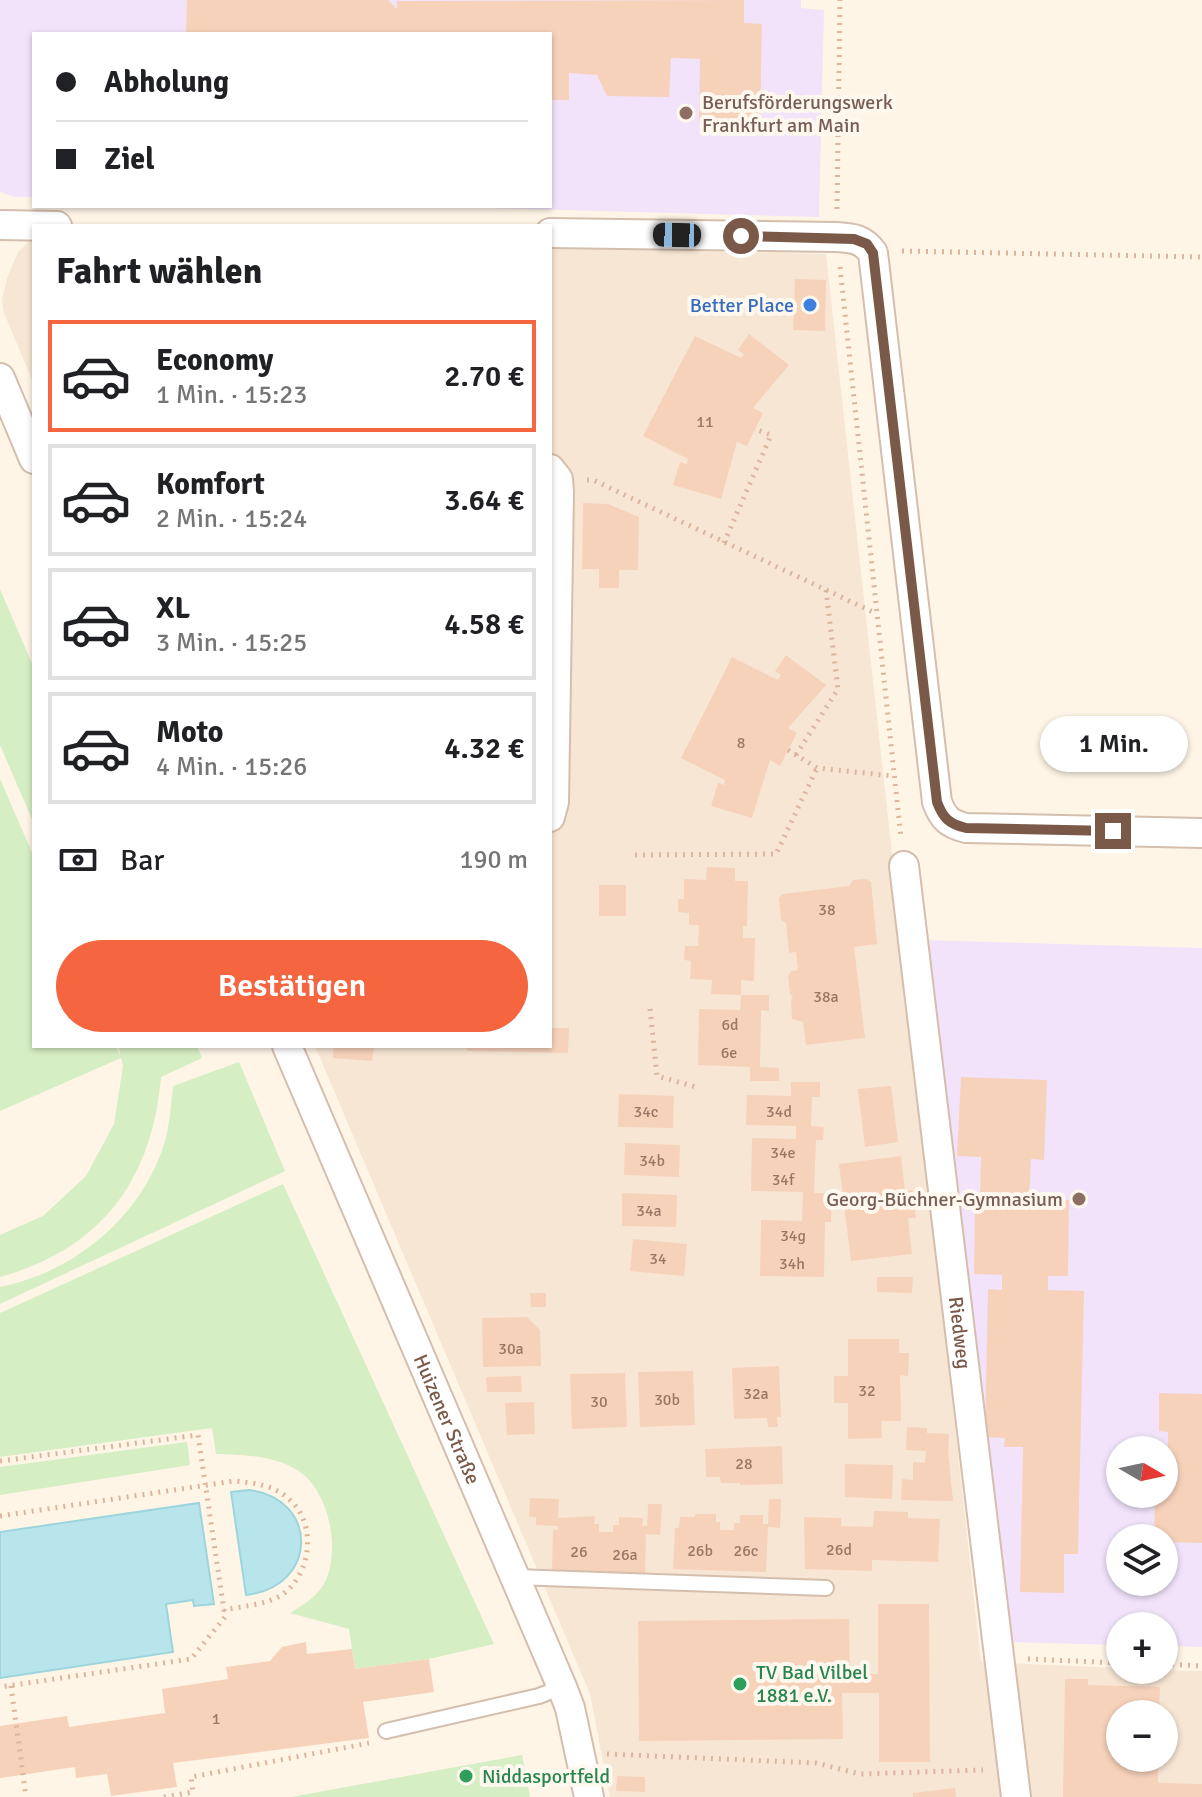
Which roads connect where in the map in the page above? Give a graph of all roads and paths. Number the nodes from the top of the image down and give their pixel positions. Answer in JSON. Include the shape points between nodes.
{"nodes":[{"id":1,"x":840,"y":0,"type":"edge"},
{"id":2,"x":0,"y":225,"type":"edge"},
{"id":3,"x":32,"y":226,"type":"edge"},
{"id":4,"x":552,"y":233,"type":"edge"},
{"id":5,"x":837,"y":237,"type":"junction"},
{"id":6,"x":873,"y":253,"type":"junction"},
{"id":7,"x":1202,"y":257,"type":"edge"},
{"id":8,"x":0,"y":378,"type":"edge"},
{"id":9,"x":755,"y":429,"type":"dead end"},
{"id":10,"x":32,"y":454,"type":"edge"},
{"id":11,"x":554,"y":474,"type":"edge"},
{"id":12,"x":724,"y":543,"type":"junction"},
{"id":13,"x":826,"y":590,"type":"junction"},
{"id":14,"x":875,"y":613,"type":"junction"},
{"id":15,"x":788,"y":750,"type":"dead end"},
{"id":16,"x":796,"y":755,"type":"junction"},
{"id":17,"x":817,"y":768,"type":"junction"},
{"id":18,"x":893,"y":776,"type":"junction"},
{"id":19,"x":552,"y":802,"type":"edge"},
{"id":20,"x":1202,"y":833,"type":"edge"},
{"id":21,"x":635,"y":855,"type":"dead end"},
{"id":22,"x":904,"y":866,"type":"joint"},
{"id":23,"x":650,"y":1009,"type":"dead end"},
{"id":24,"x":288,"y":1048,"type":"edge"},
{"id":25,"x":696,"y":1087,"type":"dead end"},
{"id":26,"x":0,"y":1461,"type":"edge"},
{"id":27,"x":205,"y":1486,"type":"junction"},
{"id":28,"x":0,"y":1516,"type":"edge"},
{"id":29,"x":515,"y":1577,"type":"junction"},
{"id":30,"x":826,"y":1588,"type":"dead end"},
{"id":31,"x":224,"y":1610,"type":"junction"},
{"id":32,"x":999,"y":1659,"type":"junction"},
{"id":33,"x":1106,"y":1663,"type":"edge"},
{"id":34,"x":1178,"y":1665,"type":"edge"},
{"id":35,"x":1202,"y":1666,"type":"edge"},
{"id":36,"x":11,"y":1686,"type":"junction"},
{"id":37,"x":0,"y":1687,"type":"edge"},
{"id":38,"x":562,"y":1687,"type":"junction"},
{"id":39,"x":386,"y":1731,"type":"joint"},
{"id":40,"x":580,"y":1752,"type":"junction"},
{"id":41,"x":1012,"y":1769,"type":"junction"},
{"id":42,"x":26,"y":1797,"type":"edge"},
{"id":43,"x":164,"y":1797,"type":"edge"},
{"id":44,"x":589,"y":1797,"type":"edge"},
{"id":45,"x":1016,"y":1797,"type":"edge"}],
"edges":[{"from":1,"to":5,"type":"path"},
{"from":2,"to":3,"type":"street"},
{"from":4,"to":5,"type":"street"},
{"from":5,"to":6,"type":"street","via":[[867,244]]},
{"from":5,"to":14,"type":"path"},
{"from":6,"to":7,"type":"path"},
{"from":6,"to":20,"type":"street","via":[[941,812],[947,821],[966,828]]},
{"from":8,"to":10,"type":"street"},
{"from":9,"to":12,"type":"path","via":[[771,435]]},
{"from":11,"to":12,"type":"path","via":[[593,480]]},
{"from":11,"to":19,"type":"street"},
{"from":12,"to":13,"type":"path"},
{"from":13,"to":14,"type":"path"},
{"from":13,"to":16,"type":"path","via":[[838,689]]},
{"from":14,"to":18,"type":"path"},
{"from":15,"to":16,"type":"path"},
{"from":16,"to":17,"type":"path"},
{"from":17,"to":18,"type":"path"},
{"from":17,"to":21,"type":"path","via":[[776,854]]},
{"from":18,"to":22,"type":"path"},
{"from":22,"to":32,"type":"street","name":"Riedweg"},
{"from":23,"to":25,"type":"path","via":[[657,1076]]},
{"from":24,"to":29,"type":"street","name":"Huizener Straße"},
{"from":26,"to":27,"type":"path","via":[[198,1435]]},
{"from":27,"to":28,"type":"path"},
{"from":27,"to":31,"type":"path"},
{"from":27,"to":31,"type":"path","via":[[234,1481],[275,1489],[302,1516],[308,1538],[301,1573],[280,1596]]},
{"from":29,"to":30,"type":"lane"},
{"from":29,"to":38,"type":"street","name":"Huizener Straße"},
{"from":31,"to":36,"type":"path","via":[[225,1617],[191,1659]]},
{"from":32,"to":33,"type":"path"},
{"from":32,"to":41,"type":"street","name":"Riedweg"},
{"from":34,"to":35,"type":"path"},
{"from":36,"to":37,"type":"path"},
{"from":36,"to":42,"type":"path"},
{"from":38,"to":39,"type":"lane"},
{"from":38,"to":40,"type":"street","name":"Huizener Straße"},
{"from":39,"to":43,"type":"path","via":[[375,1741],[354,1747],[191,1777],[193,1792]]},
{"from":40,"to":41,"type":"path","via":[[816,1763],[860,1774]]},
{"from":40,"to":44,"type":"street","name":"Huizener Straße"},
{"from":41,"to":45,"type":"street","name":"Riedweg"}]}
